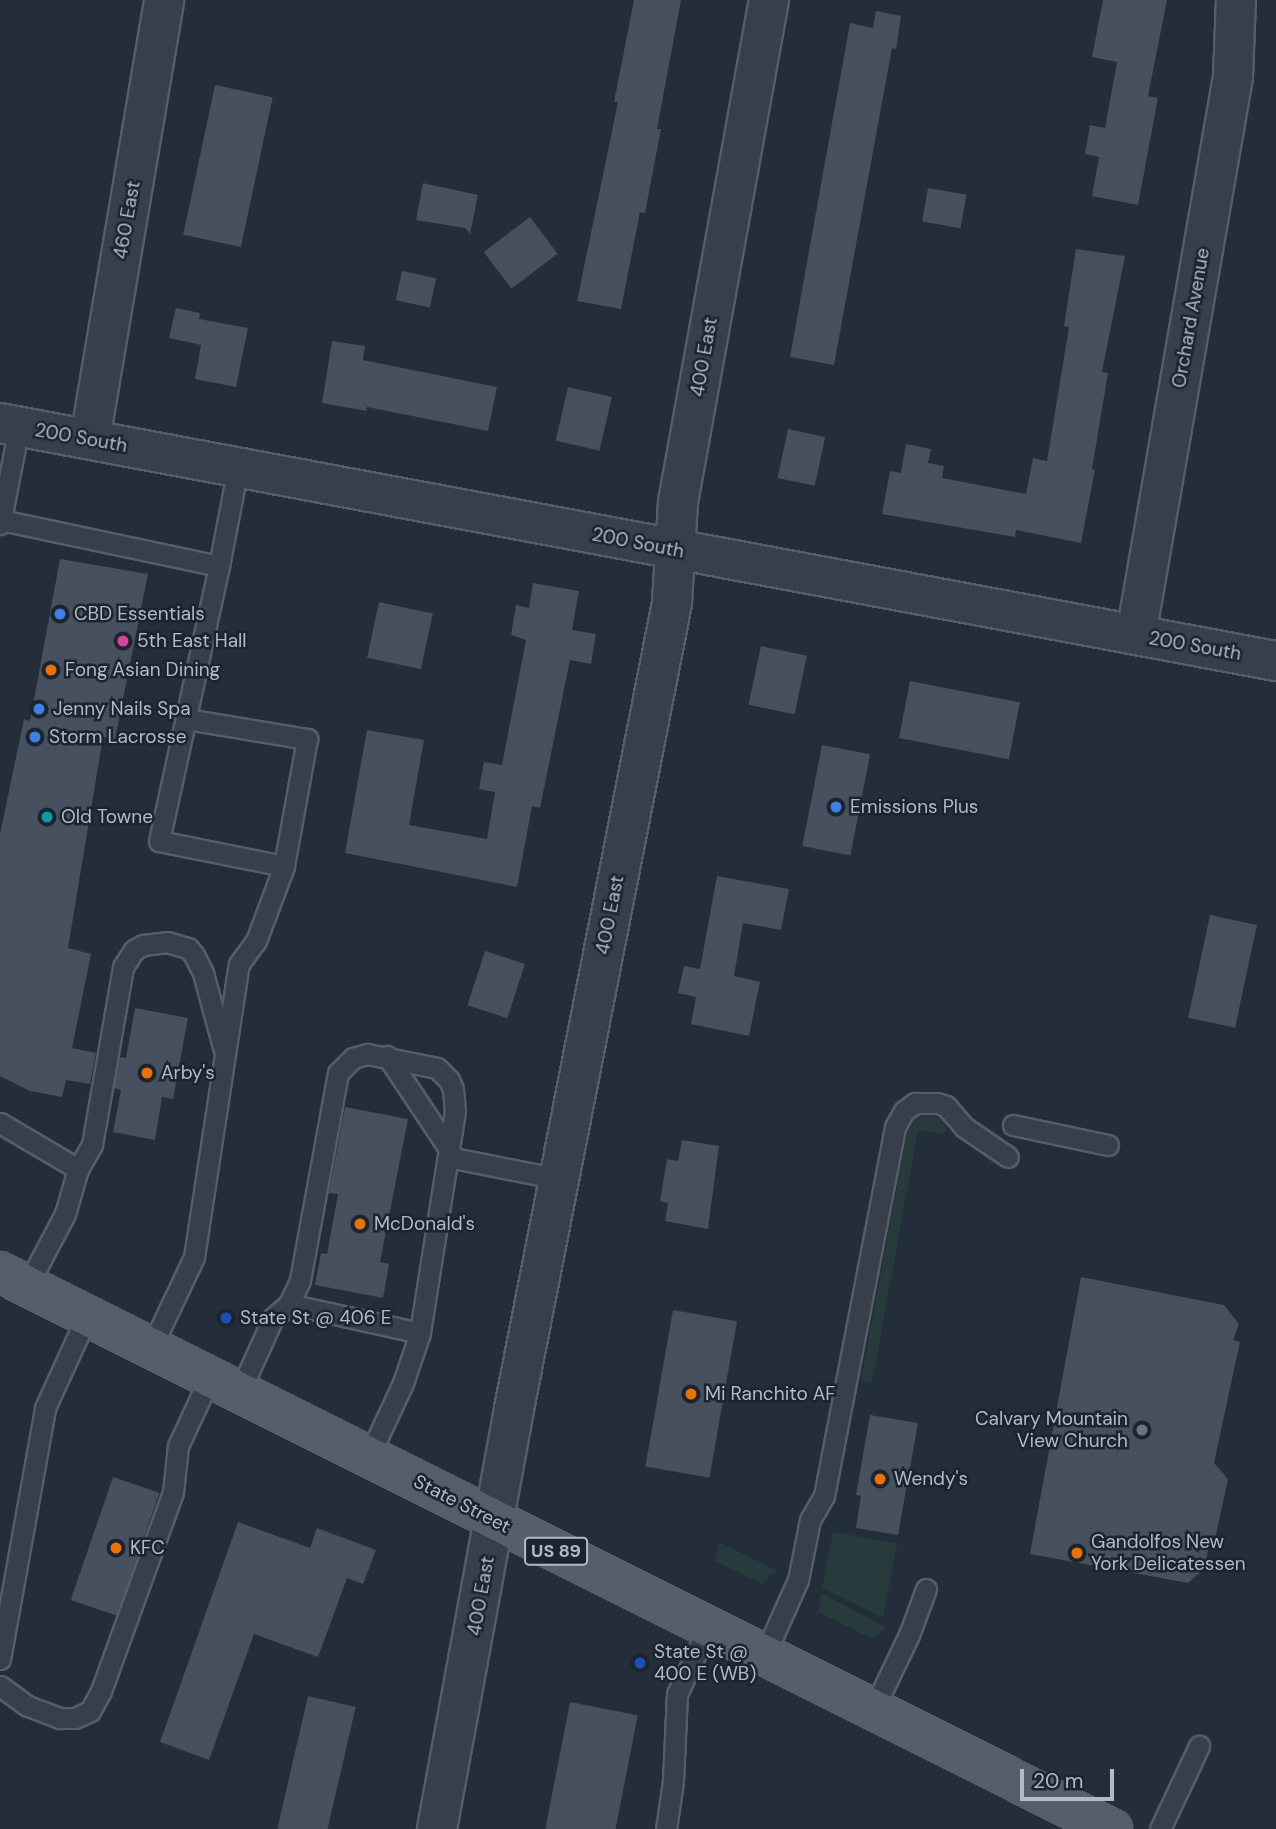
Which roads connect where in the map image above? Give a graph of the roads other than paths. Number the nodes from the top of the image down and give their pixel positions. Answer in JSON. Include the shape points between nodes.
{"nodes":[{"id":1,"x":164,"y":0,"type":"edge"},
{"id":2,"x":769,"y":0,"type":"edge"},
{"id":3,"x":1236,"y":0,"type":"edge"},
{"id":4,"x":10,"y":425,"type":"edge"},
{"id":5,"x":90,"y":439,"type":"junction"},
{"id":6,"x":238,"y":467,"type":"junction"},
{"id":7,"x":1,"y":515,"type":"edge"},
{"id":8,"x":675,"y":550,"type":"junction"},
{"id":9,"x":219,"y":566,"type":"junction"},
{"id":10,"x":1136,"y":635,"type":"junction"},
{"id":11,"x":1276,"y":661,"type":"edge"},
{"id":12,"x":186,"y":719,"type":"junction"},
{"id":13,"x":284,"y":866,"type":"junction"},
{"id":14,"x":225,"y":1055,"type":"junction"},
{"id":15,"x":387,"y":1056,"type":"junction"},
{"id":16,"x":0,"y":1123,"type":"edge"},
{"id":17,"x":1013,"y":1125,"type":"dead end"},
{"id":18,"x":1108,"y":1145,"type":"dead end"},
{"id":19,"x":448,"y":1153,"type":"junction"},
{"id":20,"x":1008,"y":1157,"type":"dead end"},
{"id":21,"x":78,"y":1169,"type":"junction"},
{"id":22,"x":559,"y":1179,"type":"junction"},
{"id":23,"x":14,"y":1279,"type":"edge"},
{"id":24,"x":289,"y":1304,"type":"junction"},
{"id":25,"x":87,"y":1316,"type":"junction"},
{"id":26,"x":419,"y":1333,"type":"junction"},
{"id":27,"x":151,"y":1348,"type":"junction"},
{"id":28,"x":225,"y":1384,"type":"junction"},
{"id":29,"x":369,"y":1456,"type":"junction"},
{"id":30,"x":494,"y":1520,"type":"junction"},
{"id":31,"x":926,"y":1589,"type":"dead end"},
{"id":32,"x":708,"y":1628,"type":"junction"},
{"id":33,"x":764,"y":1656,"type":"junction"},
{"id":34,"x":0,"y":1658,"type":"edge"},
{"id":35,"x":0,"y":1686,"type":"edge"},
{"id":36,"x":873,"y":1710,"type":"junction"},
{"id":37,"x":1199,"y":1746,"type":"dead end"},
{"id":38,"x":1069,"y":1819,"type":"edge"},
{"id":39,"x":437,"y":1829,"type":"edge"},
{"id":40,"x":666,"y":1829,"type":"edge"},
{"id":41,"x":1112,"y":1829,"type":"edge"},
{"id":42,"x":1160,"y":1829,"type":"edge"}],
"edges":[{"from":1,"to":5,"type":"street","name":"460 East"},
{"from":2,"to":8,"type":"street","name":"400 East","via":[[678,502]]},
{"from":3,"to":10,"type":"street","name":"Orchard Avenue","via":[[1233,76]]},
{"from":4,"to":5,"type":"street","name":"200 South"},
{"from":4,"to":7,"type":"lane"},
{"from":5,"to":6,"type":"street","name":"200 South"},
{"from":6,"to":8,"type":"street","name":"200 South"},
{"from":6,"to":9,"type":"lane"},
{"from":7,"to":9,"type":"lane"},
{"from":8,"to":10,"type":"street","name":"200 South"},
{"from":8,"to":22,"type":"street","name":"400 East","via":[[672,603]]},
{"from":9,"to":12,"type":"lane"},
{"from":10,"to":11,"type":"street","name":"200 South"},
{"from":12,"to":13,"type":"lane","via":[[307,739]]},
{"from":12,"to":13,"type":"lane","via":[[159,841]]},
{"from":13,"to":14,"type":"lane","via":[[256,941],[239,964]]},
{"from":14,"to":21,"type":"lane","via":[[204,974],[188,948],[167,942],[134,950],[124,967],[92,1145]]},
{"from":14,"to":27,"type":"lane","via":[[194,1257]]},
{"from":15,"to":19,"type":"lane"},
{"from":15,"to":19,"type":"lane","via":[[437,1068],[449,1080],[455,1100]]},
{"from":15,"to":24,"type":"lane","via":[[352,1058],[338,1073],[300,1280]]},
{"from":16,"to":21,"type":"lane"},
{"from":17,"to":18,"type":"lane"},
{"from":19,"to":22,"type":"lane"},
{"from":19,"to":26,"type":"lane"},
{"from":20,"to":33,"type":"lane","via":[[937,1103],[915,1103],[895,1127],[824,1496],[810,1520],[798,1580]]},
{"from":21,"to":23,"type":"lane","via":[[65,1214]]},
{"from":22,"to":30,"type":"street","name":"400 East"},
{"from":23,"to":25,"type":"main road","name":"State Street","number":"US 89"},
{"from":24,"to":26,"type":"lane"},
{"from":24,"to":28,"type":"lane","via":[[273,1318]]},
{"from":25,"to":27,"type":"main road","name":"State Street","number":"US 89"},
{"from":25,"to":34,"type":"lane","via":[[45,1408]]},
{"from":26,"to":29,"type":"lane","via":[[403,1382]]},
{"from":27,"to":28,"type":"main road","name":"State Street","number":"US 89"},
{"from":28,"to":29,"type":"main road","name":"State Street","number":"US 89"},
{"from":28,"to":35,"type":"lane","via":[[178,1446],[173,1492],[101,1691],[90,1710],[75,1718],[60,1718],[28,1706]]},
{"from":29,"to":30,"type":"main road","name":"State Street","number":"US 89"},
{"from":30,"to":32,"type":"main road","name":"State Street","number":"US 89"},
{"from":30,"to":39,"type":"street","name":"400 East"},
{"from":31,"to":36,"type":"lane"},
{"from":32,"to":33,"type":"main road","name":"State Street","number":"US 89"},
{"from":32,"to":40,"type":"lane","via":[[677,1693]]},
{"from":33,"to":36,"type":"main road","name":"State Street","number":"US 89"},
{"from":36,"to":38,"type":"main road","name":"State Street","number":"US 89"},
{"from":37,"to":42,"type":"lane"},
{"from":38,"to":41,"type":"main road","name":"State Street","number":"US 89"}]}
